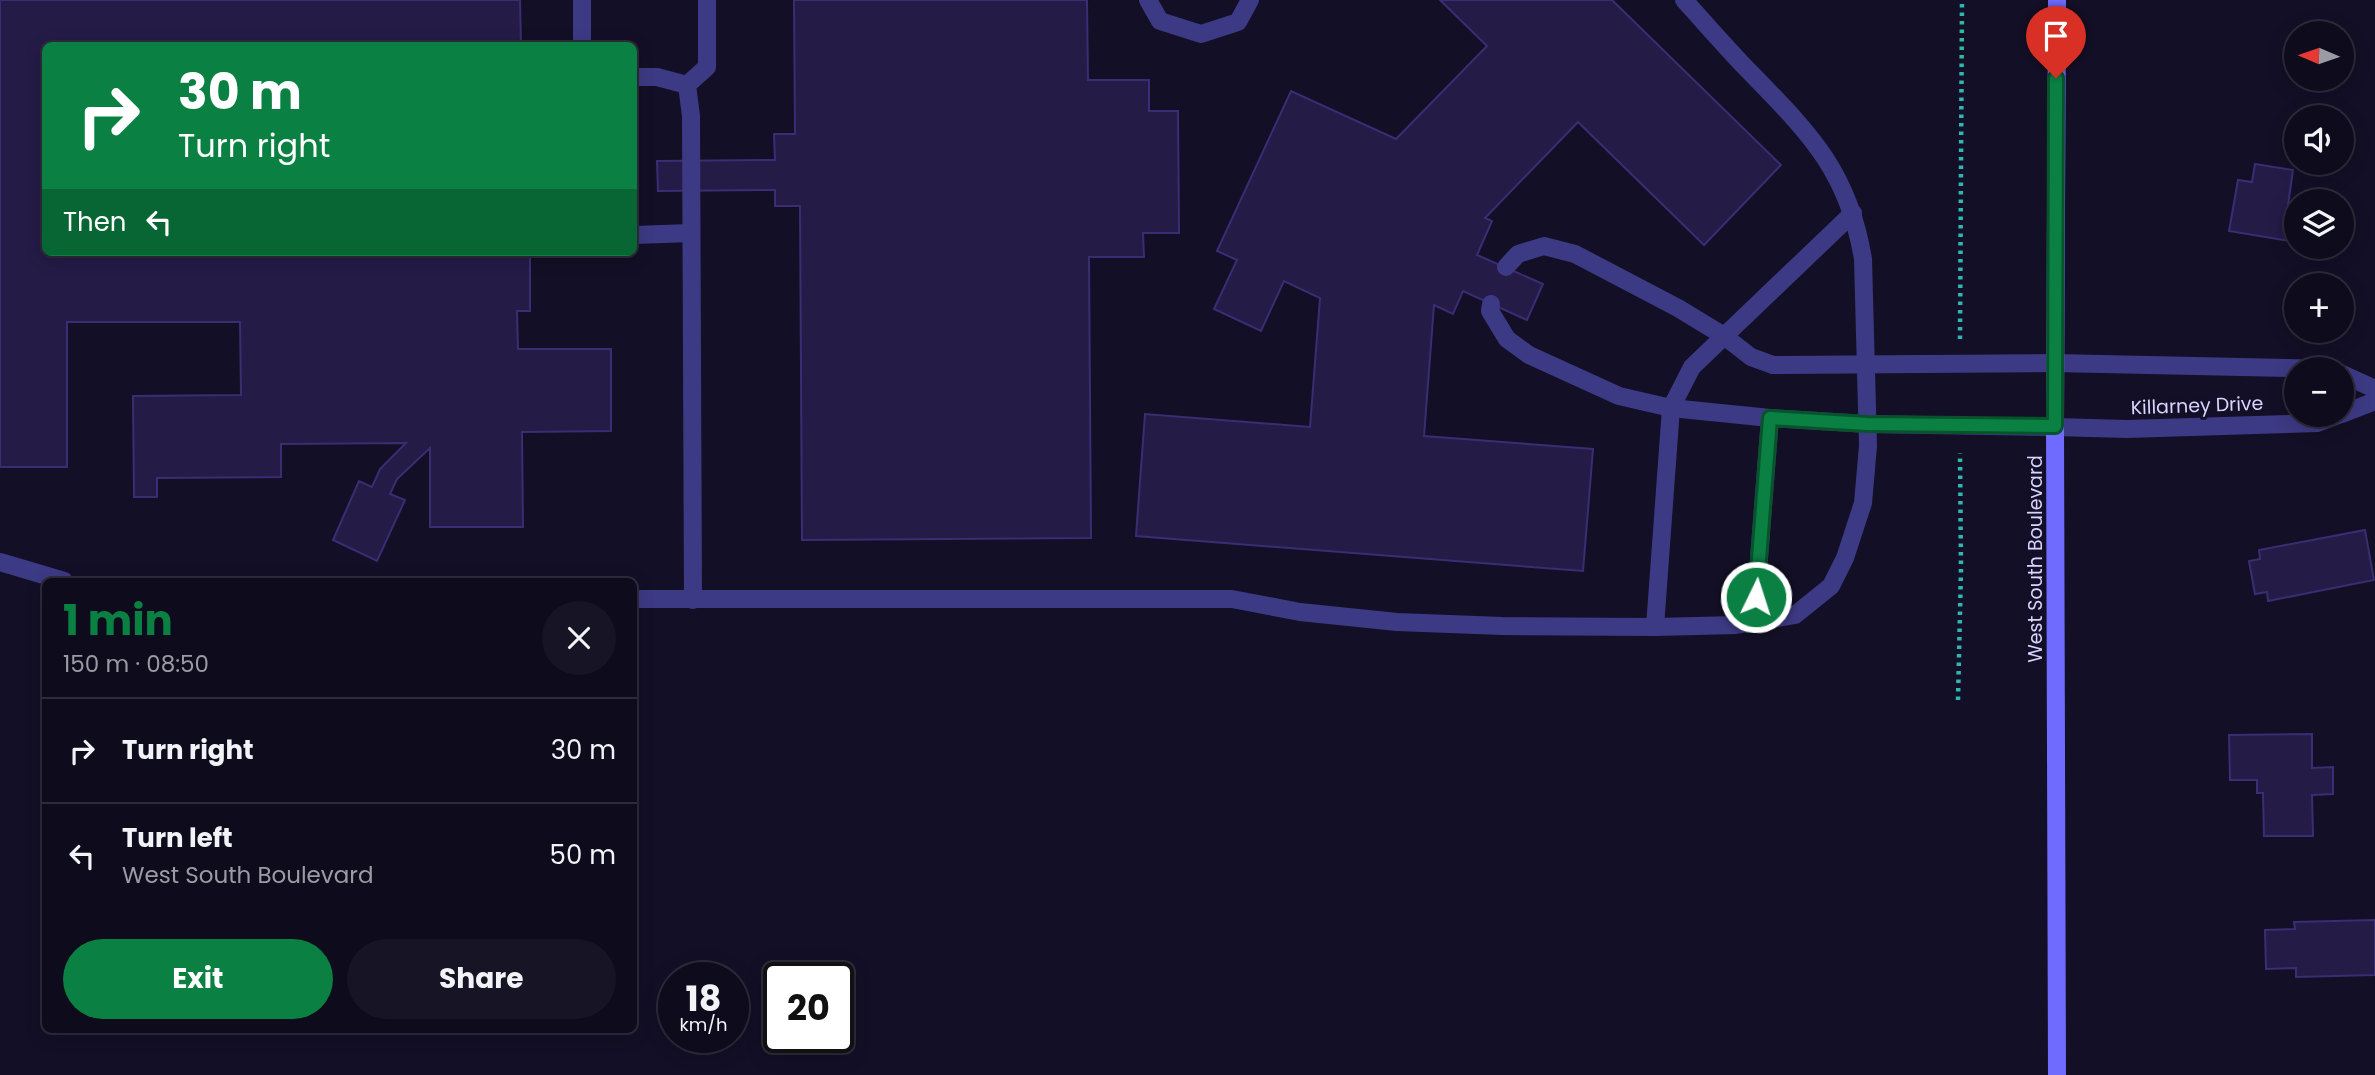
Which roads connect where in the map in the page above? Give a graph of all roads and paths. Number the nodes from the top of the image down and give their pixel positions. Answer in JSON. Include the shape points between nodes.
{"nodes":[{"id":1,"x":582,"y":0,"type":"edge"},
{"id":2,"x":707,"y":0,"type":"edge"},
{"id":3,"x":1148,"y":0,"type":"edge"},
{"id":4,"x":1250,"y":0,"type":"edge"},
{"id":5,"x":1684,"y":0,"type":"edge"},
{"id":6,"x":1962,"y":0,"type":"edge"},
{"id":7,"x":2057,"y":0,"type":"edge"},
{"id":8,"x":582,"y":42,"type":"edge"},
{"id":9,"x":637,"y":76,"type":"edge"},
{"id":10,"x":687,"y":85,"type":"junction"},
{"id":11,"x":1853,"y":213,"type":"junction"},
{"id":12,"x":691,"y":233,"type":"junction"},
{"id":13,"x":637,"y":235,"type":"edge"},
{"id":14,"x":1506,"y":267,"type":"dead end"},
{"id":15,"x":1491,"y":304,"type":"dead end"},
{"id":16,"x":1724,"y":336,"type":"junction"},
{"id":17,"x":1960,"y":345,"type":"dead end"},
{"id":18,"x":1866,"y":363,"type":"junction"},
{"id":19,"x":2056,"y":363,"type":"junction"},
{"id":20,"x":2284,"y":368,"type":"edge"},
{"id":21,"x":2354,"y":379,"type":"edge"},
{"id":22,"x":2375,"y":389,"type":"edge"},
{"id":23,"x":2375,"y":401,"type":"edge"},
{"id":24,"x":1671,"y":408,"type":"junction"},
{"id":25,"x":2354,"y":409,"type":"edge"},
{"id":26,"x":1770,"y":418,"type":"junction"},
{"id":27,"x":1867,"y":424,"type":"junction"},
{"id":28,"x":2284,"y":424,"type":"edge"},
{"id":29,"x":2055,"y":426,"type":"junction"},
{"id":30,"x":1960,"y":444,"type":"dead end"},
{"id":31,"x":0,"y":562,"type":"edge"},
{"id":32,"x":54,"y":578,"type":"edge"},
{"id":33,"x":637,"y":599,"type":"edge"},
{"id":34,"x":693,"y":600,"type":"junction"},
{"id":35,"x":1754,"y":622,"type":"junction"},
{"id":36,"x":1655,"y":627,"type":"junction"},
{"id":37,"x":1958,"y":701,"type":"dead end"},
{"id":38,"x":2057,"y":1075,"type":"edge"}],
"edges":[{"from":1,"to":8,"type":"street"},
{"from":2,"to":10,"type":"street","via":[[707,67]]},
{"from":3,"to":4,"type":"street","via":[[1160,21],[1201,34],[1238,22]]},
{"from":5,"to":11,"type":"street","via":[[1804,128],[1825,156]]},
{"from":6,"to":17,"type":"path"},
{"from":7,"to":19,"type":"main road","name":"West South Boulevard"},
{"from":9,"to":10,"type":"street"},
{"from":10,"to":12,"type":"street"},
{"from":11,"to":16,"type":"street"},
{"from":11,"to":18,"type":"street","via":[[1863,259]]},
{"from":12,"to":13,"type":"street"},
{"from":12,"to":34,"type":"street"},
{"from":14,"to":16,"type":"street","name":"Killarney Drive","via":[[1518,254],[1544,246],[1575,254]]},
{"from":15,"to":24,"type":"street","name":"Killarney Drive","via":[[1490,311],[1507,339],[1529,355],[1619,396]]},
{"from":16,"to":18,"type":"street","name":"Killarney Drive","via":[[1751,357],[1773,365]]},
{"from":16,"to":24,"type":"street","via":[[1692,367]]},
{"from":18,"to":19,"type":"street","name":"Killarney Drive"},
{"from":18,"to":27,"type":"street"},
{"from":19,"to":20,"type":"street","name":"Killarney Drive"},
{"from":19,"to":29,"type":"main road","name":"West South Boulevard"},
{"from":21,"to":22,"type":"street"},
{"from":23,"to":25,"type":"street","name":"Killarney Drive"},
{"from":24,"to":26,"type":"street","name":"Killarney Drive"},
{"from":24,"to":36,"type":"street"},
{"from":26,"to":27,"type":"street","name":"Killarney Drive"},
{"from":26,"to":35,"type":"street"},
{"from":27,"to":29,"type":"street","name":"Killarney Drive"},
{"from":27,"to":35,"type":"street","via":[[1863,503],[1831,586],[1795,615]]},
{"from":28,"to":29,"type":"street","name":"Killarney Drive","via":[[2127,429]]},
{"from":29,"to":38,"type":"main road","name":"West South Boulevard"},
{"from":30,"to":37,"type":"path"},
{"from":31,"to":32,"type":"street"},
{"from":33,"to":34,"type":"street"},
{"from":34,"to":36,"type":"street","via":[[1232,599],[1397,622]]},
{"from":35,"to":36,"type":"street"}]}
